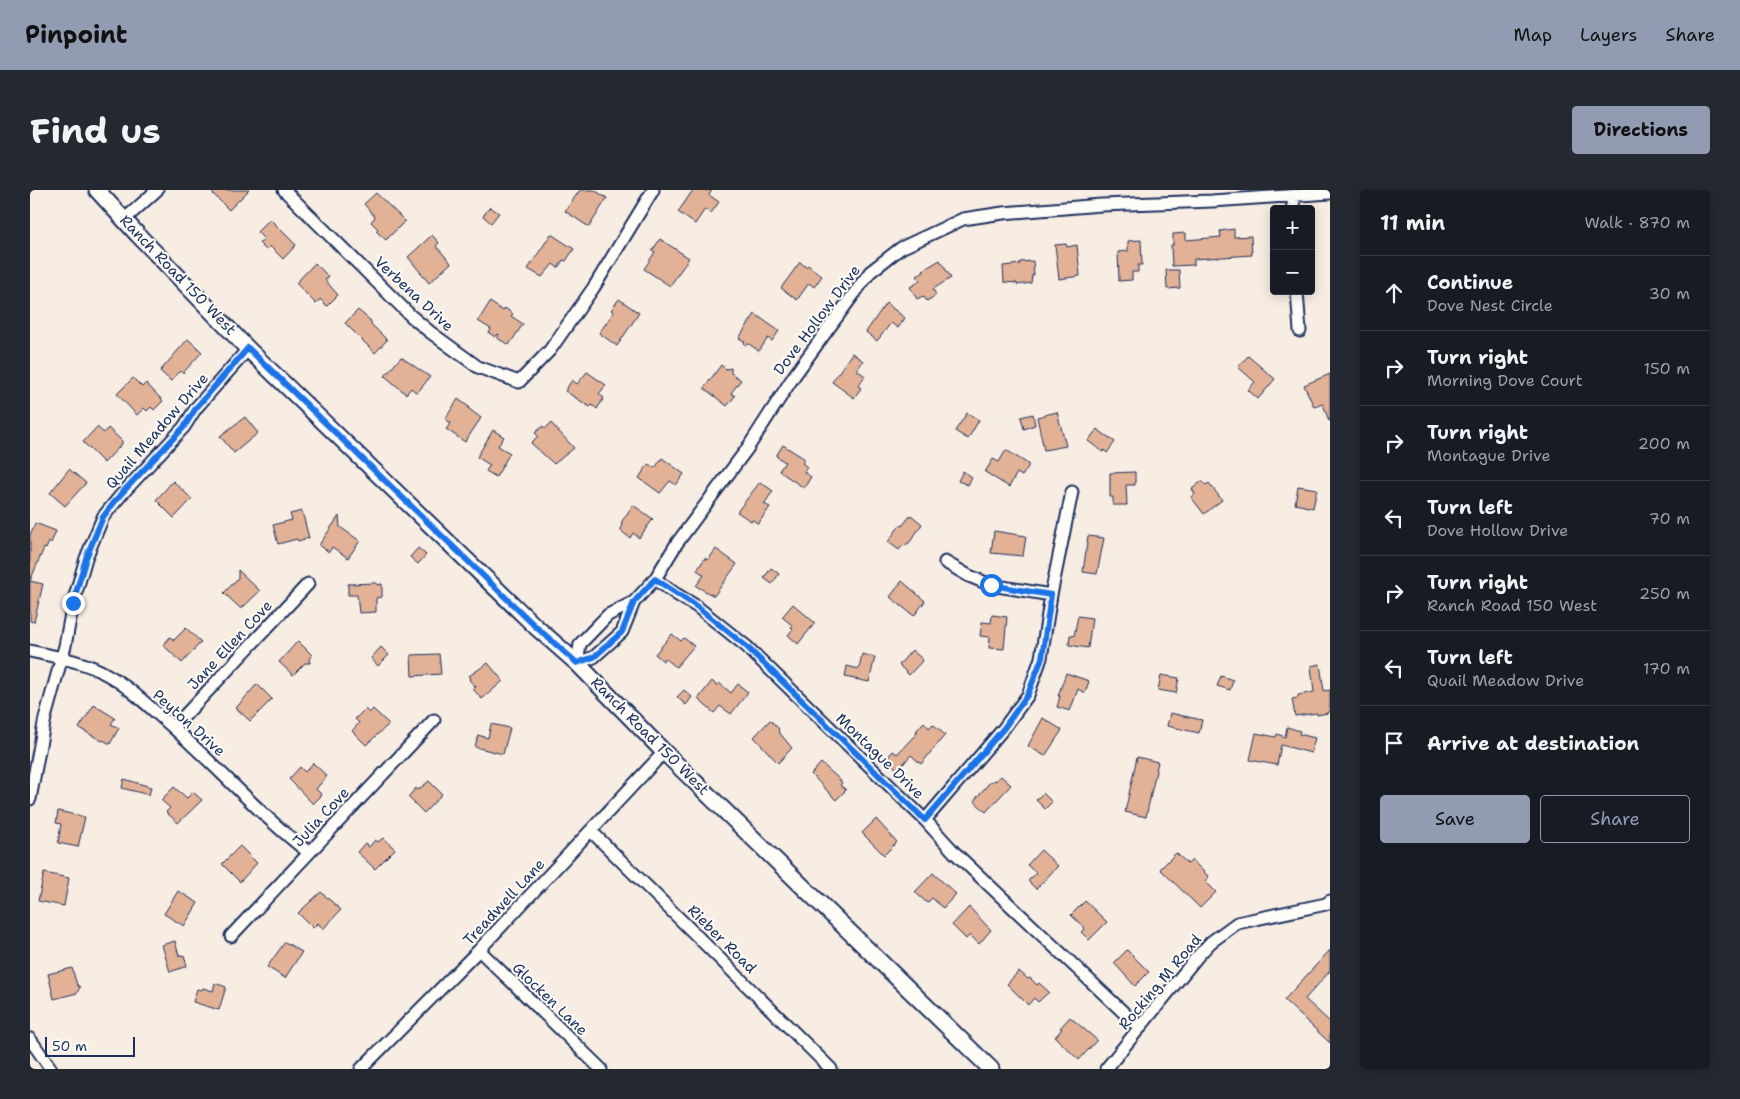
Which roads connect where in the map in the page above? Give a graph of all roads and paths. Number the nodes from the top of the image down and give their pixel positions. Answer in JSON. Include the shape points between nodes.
{"nodes":[{"id":1,"x":97,"y":190,"type":"edge"},
{"id":2,"x":157,"y":190,"type":"edge"},
{"id":3,"x":284,"y":190,"type":"edge"},
{"id":4,"x":653,"y":190,"type":"edge"},
{"id":5,"x":1173,"y":190,"type":"edge"},
{"id":6,"x":1330,"y":193,"type":"edge"},
{"id":7,"x":1294,"y":196,"type":"junction"},
{"id":8,"x":1174,"y":202,"type":"junction"},
{"id":9,"x":1293,"y":205,"type":"edge"},
{"id":10,"x":124,"y":219,"type":"junction"},
{"id":11,"x":1297,"y":295,"type":"edge"},
{"id":12,"x":1300,"y":331,"type":"dead end"},
{"id":13,"x":248,"y":348,"type":"junction"},
{"id":14,"x":1072,"y":492,"type":"dead end"},
{"id":15,"x":945,"y":562,"type":"dead end"},
{"id":16,"x":655,"y":579,"type":"junction"},
{"id":17,"x":308,"y":584,"type":"dead end"},
{"id":18,"x":1051,"y":595,"type":"junction"},
{"id":19,"x":634,"y":602,"type":"junction"},
{"id":20,"x":30,"y":651,"type":"edge"},
{"id":21,"x":61,"y":659,"type":"junction"},
{"id":22,"x":577,"y":663,"type":"junction"},
{"id":23,"x":434,"y":720,"type":"dead end"},
{"id":24,"x":174,"y":727,"type":"junction"},
{"id":25,"x":664,"y":752,"type":"junction"},
{"id":26,"x":30,"y":799,"type":"edge"},
{"id":27,"x":925,"y":820,"type":"junction"},
{"id":28,"x":591,"y":831,"type":"junction"},
{"id":29,"x":308,"y":852,"type":"junction"},
{"id":30,"x":1330,"y":901,"type":"edge"},
{"id":31,"x":231,"y":936,"type":"dead end"},
{"id":32,"x":479,"y":950,"type":"junction"},
{"id":33,"x":1140,"y":1028,"type":"junction"},
{"id":34,"x":30,"y":1039,"type":"edge"},
{"id":35,"x":594,"y":1067,"type":"edge"},
{"id":36,"x":51,"y":1069,"type":"edge"},
{"id":37,"x":361,"y":1069,"type":"edge"},
{"id":38,"x":831,"y":1069,"type":"edge"},
{"id":39,"x":991,"y":1069,"type":"edge"},
{"id":40,"x":1106,"y":1069,"type":"edge"}],
"edges":[{"from":1,"to":10,"type":"main road","name":"Ranch Road 150 West"},
{"from":2,"to":10,"type":"street"},
{"from":3,"to":4,"type":"street","name":"Verbena Drive","via":[[430,332],[478,367],[519,382],[550,350],[594,287]]},
{"from":5,"to":8,"type":"street"},
{"from":6,"to":7,"type":"street","name":"Dove Hollow Drive"},
{"from":7,"to":8,"type":"street","name":"Dove Hollow Drive"},
{"from":7,"to":9,"type":"street"},
{"from":8,"to":16,"type":"street","name":"Dove Hollow Drive","via":[[1101,205],[963,219],[901,248],[870,272],[794,376]]},
{"from":10,"to":13,"type":"main road","name":"Ranch Road 150 West"},
{"from":11,"to":12,"type":"street"},
{"from":13,"to":21,"type":"street","name":"Quail Meadow Drive","via":[[196,408],[184,427],[103,517],[86,558]]},
{"from":13,"to":22,"type":"main road","name":"Ranch Road 150 West"},
{"from":14,"to":18,"type":"street"},
{"from":15,"to":18,"type":"street","via":[[991,585]]},
{"from":16,"to":19,"type":"street","name":"Dove Hollow Drive"},
{"from":16,"to":27,"type":"street","name":"Montague Drive","via":[[696,606],[746,646]]},
{"from":17,"to":24,"type":"street","name":"Jane Ellen Cove"},
{"from":18,"to":27,"type":"street","via":[[1042,658],[1028,694],[1004,728]]},
{"from":19,"to":22,"type":"street","name":"Dove Hollow Drive","via":[[622,632],[594,657]]},
{"from":19,"to":22,"type":"street","name":"Dove Hollow Drive","via":[[608,615],[580,644]]},
{"from":20,"to":21,"type":"street","name":"Peyton Drive"},
{"from":21,"to":24,"type":"street","name":"Peyton Drive","via":[[89,665],[106,673]]},
{"from":21,"to":26,"type":"street","name":"Quail Meadow Drive","via":[[45,718]]},
{"from":22,"to":25,"type":"main road","name":"Ranch Road 150 West"},
{"from":23,"to":29,"type":"street","name":"Julia Cove"},
{"from":24,"to":29,"type":"street","name":"Peyton Drive"},
{"from":25,"to":28,"type":"street","name":"Treadwell Lane"},
{"from":25,"to":39,"type":"main road","name":"Ranch Road 150 West"},
{"from":27,"to":33,"type":"street","name":"Montague Drive","via":[[954,852]]},
{"from":28,"to":32,"type":"street","name":"Treadwell Lane"},
{"from":28,"to":38,"type":"street","name":"Rieber Road"},
{"from":29,"to":31,"type":"street","name":"Julia Cove"},
{"from":30,"to":33,"type":"street","name":"Rocking M Road","via":[[1237,923],[1197,957]]},
{"from":32,"to":35,"type":"street","name":"Glocken Lane"},
{"from":32,"to":37,"type":"street","name":"Treadwell Lane"},
{"from":33,"to":40,"type":"street","name":"Rocking M Road"},
{"from":34,"to":36,"type":"street"}]}
